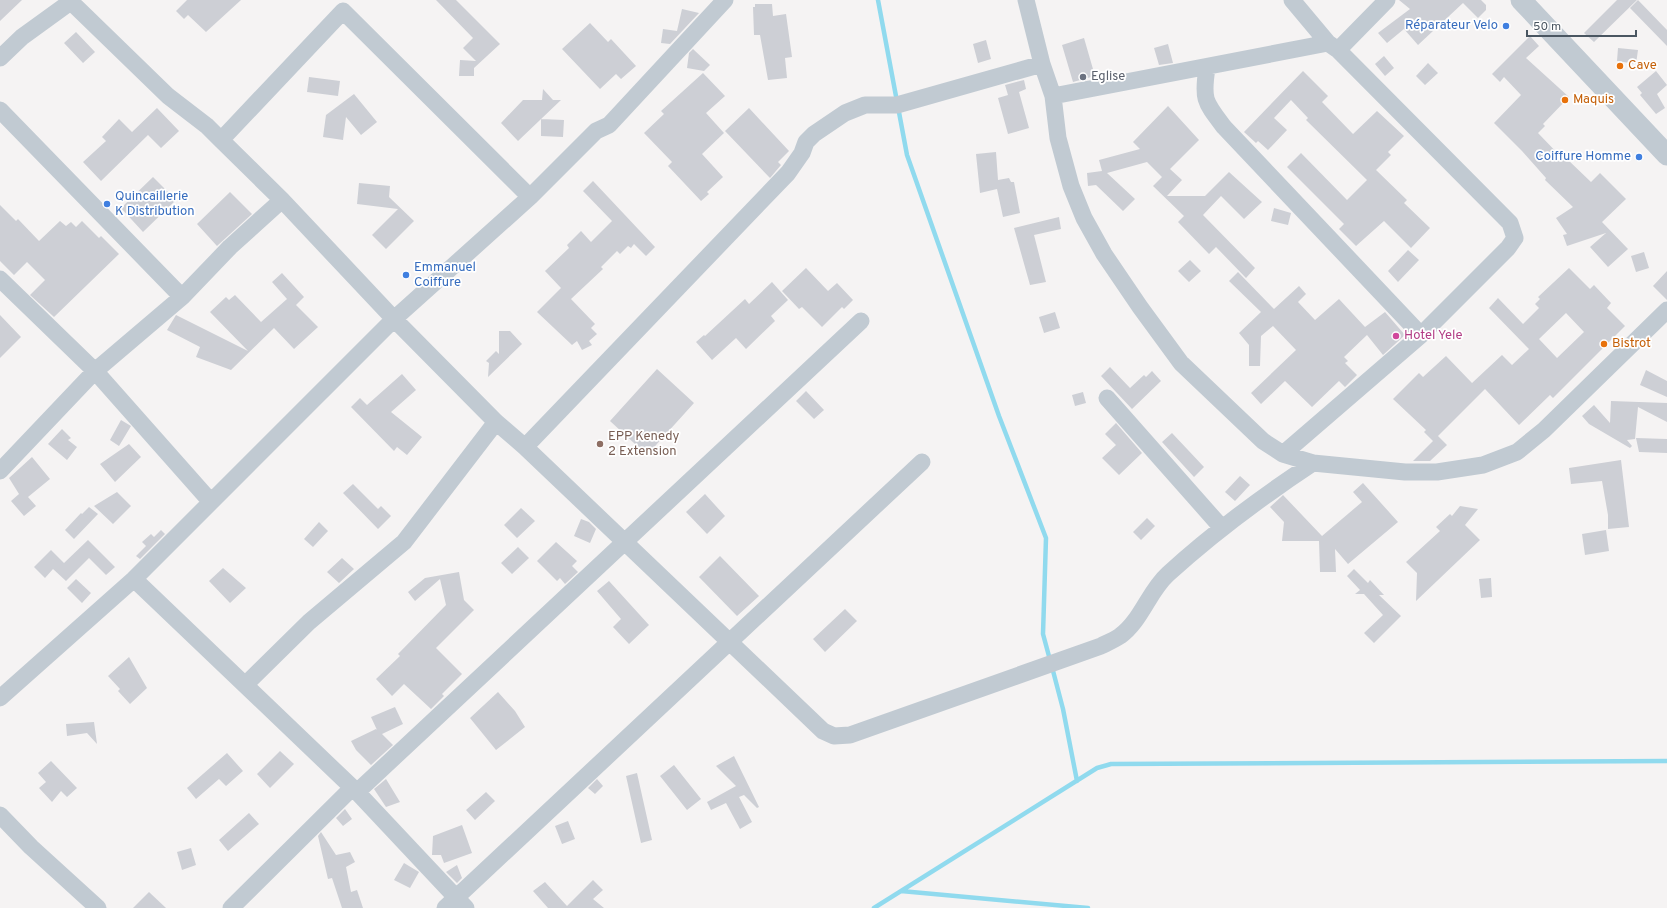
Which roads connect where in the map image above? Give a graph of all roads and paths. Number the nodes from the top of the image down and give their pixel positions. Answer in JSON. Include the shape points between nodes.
{"nodes":[{"id":1,"x":725,"y":0,"type":"edge"},
{"id":2,"x":1026,"y":0,"type":"edge"},
{"id":3,"x":1292,"y":0,"type":"edge"},
{"id":4,"x":1387,"y":0,"type":"edge"},
{"id":5,"x":1521,"y":0,"type":"edge"},
{"id":6,"x":71,"y":1,"type":"edge"},
{"id":7,"x":1333,"y":47,"type":"junction"},
{"id":8,"x":0,"y":58,"type":"edge"},
{"id":9,"x":1042,"y":64,"type":"junction"},
{"id":10,"x":1207,"y":68,"type":"junction"},
{"id":11,"x":1053,"y":96,"type":"junction"},
{"id":12,"x":0,"y":110,"type":"edge"},
{"id":13,"x":222,"y":140,"type":"junction"},
{"id":14,"x":1667,"y":155,"type":"edge"},
{"id":15,"x":530,"y":197,"type":"junction"},
{"id":16,"x":282,"y":200,"type":"junction"},
{"id":17,"x":0,"y":279,"type":"edge"},
{"id":18,"x":182,"y":297,"type":"junction"},
{"id":19,"x":1667,"y":310,"type":"edge"},
{"id":20,"x":394,"y":319,"type":"junction"},
{"id":21,"x":861,"y":321,"type":"dead end"},
{"id":22,"x":1421,"y":335,"type":"junction"},
{"id":23,"x":95,"y":371,"type":"junction"},
{"id":24,"x":1107,"y":398,"type":"dead end"},
{"id":25,"x":496,"y":422,"type":"junction"},
{"id":26,"x":525,"y":447,"type":"junction"},
{"id":27,"x":1283,"y":454,"type":"junction"},
{"id":28,"x":922,"y":462,"type":"dead end"},
{"id":29,"x":1313,"y":463,"type":"junction"},
{"id":30,"x":0,"y":471,"type":"edge"},
{"id":31,"x":211,"y":502,"type":"junction"},
{"id":32,"x":1222,"y":528,"type":"junction"},
{"id":33,"x":624,"y":543,"type":"junction"},
{"id":34,"x":134,"y":579,"type":"junction"},
{"id":35,"x":730,"y":643,"type":"junction"},
{"id":36,"x":245,"y":685,"type":"junction"},
{"id":37,"x":0,"y":698,"type":"edge"},
{"id":38,"x":355,"y":790,"type":"junction"},
{"id":39,"x":0,"y":815,"type":"edge"},
{"id":40,"x":456,"y":905,"type":"edge"},
{"id":41,"x":98,"y":908,"type":"edge"},
{"id":42,"x":231,"y":908,"type":"edge"}],
"edges":[{"from":1,"to":15,"type":"street","via":[[609,125],[596,131]]},
{"from":2,"to":9,"type":"street"},
{"from":3,"to":7,"type":"street"},
{"from":4,"to":7,"type":"street"},
{"from":5,"to":14,"type":"street"},
{"from":6,"to":8,"type":"street","via":[[22,37]]},
{"from":6,"to":13,"type":"street","via":[[168,96]]},
{"from":7,"to":10,"type":"street"},
{"from":7,"to":22,"type":"street","via":[[1510,223],[1516,238]]},
{"from":9,"to":11,"type":"street"},
{"from":9,"to":26,"type":"street","via":[[897,105],[865,105],[845,114],[814,134],[806,142],[802,153],[788,173]]},
{"from":10,"to":11,"type":"street"},
{"from":10,"to":22,"type":"street","via":[[1204,90],[1207,105],[1224,127]]},
{"from":11,"to":27,"type":"street","via":[[1058,138],[1071,186],[1084,218],[1104,254],[1181,363],[1263,441]]},
{"from":12,"to":18,"type":"street"},
{"from":13,"to":15,"type":"street","via":[[343,11]]},
{"from":13,"to":16,"type":"street"},
{"from":15,"to":20,"type":"street"},
{"from":16,"to":18,"type":"street","via":[[230,247]]},
{"from":16,"to":20,"type":"street"},
{"from":17,"to":23,"type":"street"},
{"from":18,"to":23,"type":"street"},
{"from":19,"to":29,"type":"street","via":[[1544,430],[1517,452],[1483,466],[1437,472],[1405,472]]},
{"from":20,"to":25,"type":"street"},
{"from":20,"to":31,"type":"street"},
{"from":21,"to":33,"type":"street"},
{"from":22,"to":27,"type":"street"},
{"from":23,"to":30,"type":"street"},
{"from":23,"to":31,"type":"street"},
{"from":24,"to":32,"type":"street"},
{"from":25,"to":26,"type":"street"},
{"from":25,"to":36,"type":"street","via":[[404,542],[309,622]]},
{"from":26,"to":33,"type":"street"},
{"from":27,"to":29,"type":"street"},
{"from":28,"to":35,"type":"street"},
{"from":29,"to":32,"type":"street"},
{"from":31,"to":34,"type":"street"},
{"from":32,"to":35,"type":"street","via":[[1167,575],[1120,636],[1101,646],[850,736],[834,736],[823,731]]},
{"from":33,"to":35,"type":"street"},
{"from":33,"to":38,"type":"street"},
{"from":34,"to":36,"type":"street"},
{"from":34,"to":37,"type":"street"},
{"from":35,"to":40,"type":"street"},
{"from":36,"to":38,"type":"street"},
{"from":38,"to":40,"type":"street"},
{"from":38,"to":42,"type":"street"},
{"from":39,"to":41,"type":"street"}]}
